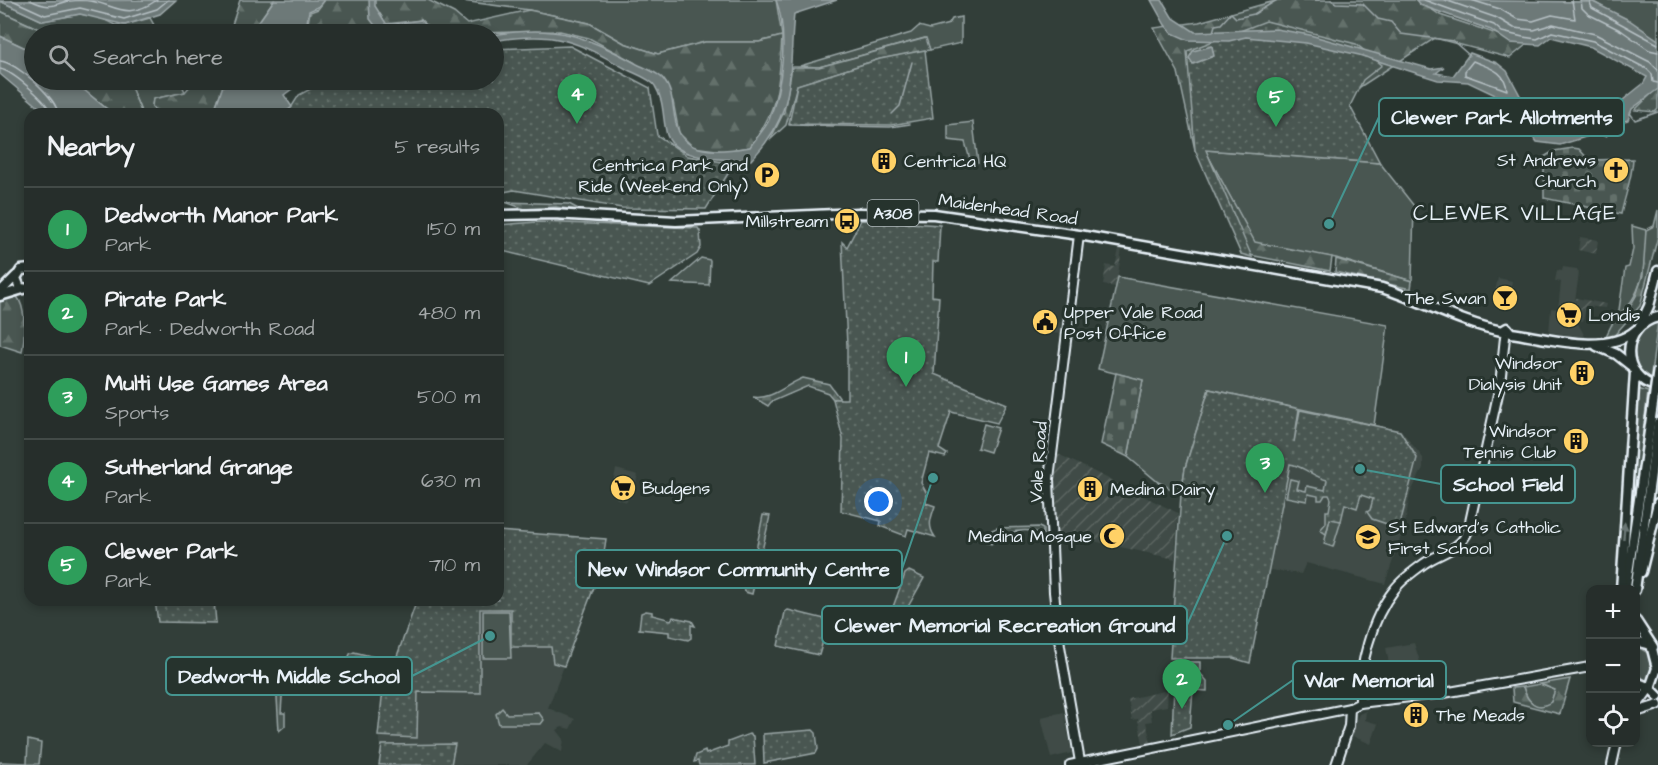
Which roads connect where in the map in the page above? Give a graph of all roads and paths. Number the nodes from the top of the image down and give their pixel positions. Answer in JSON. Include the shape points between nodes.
{"nodes":[{"id":1,"x":504,"y":216,"type":"edge"},
{"id":2,"x":1079,"y":235,"type":"junction"},
{"id":3,"x":24,"y":270,"type":"edge"},
{"id":4,"x":1658,"y":271,"type":"edge"},
{"id":5,"x":16,"y":276,"type":"junction"},
{"id":6,"x":24,"y":288,"type":"edge"},
{"id":7,"x":24,"y":289,"type":"edge"},
{"id":8,"x":0,"y":294,"type":"edge"},
{"id":9,"x":1658,"y":317,"type":"edge"},
{"id":10,"x":1637,"y":329,"type":"junction"},
{"id":11,"x":1506,"y":334,"type":"junction"},
{"id":12,"x":1588,"y":343,"type":"junction"},
{"id":13,"x":1658,"y":369,"type":"edge"},
{"id":14,"x":1633,"y":370,"type":"junction"},
{"id":15,"x":1658,"y":387,"type":"edge"},
{"id":16,"x":1654,"y":421,"type":"edge"},
{"id":17,"x":1658,"y":502,"type":"edge"},
{"id":18,"x":1623,"y":585,"type":"edge"},
{"id":19,"x":1624,"y":585,"type":"edge"},
{"id":20,"x":1636,"y":585,"type":"edge"},
{"id":21,"x":1637,"y":585,"type":"edge"},
{"id":22,"x":1640,"y":627,"type":"edge"},
{"id":23,"x":1640,"y":643,"type":"edge"},
{"id":24,"x":1656,"y":648,"type":"edge"},
{"id":25,"x":1586,"y":668,"type":"edge"},
{"id":26,"x":1558,"y":675,"type":"junction"},
{"id":27,"x":1586,"y":675,"type":"edge"},
{"id":28,"x":1652,"y":689,"type":"edge"},
{"id":29,"x":1658,"y":697,"type":"edge"},
{"id":30,"x":1360,"y":703,"type":"junction"},
{"id":31,"x":1640,"y":704,"type":"edge"},
{"id":32,"x":1658,"y":705,"type":"edge"},
{"id":33,"x":1350,"y":708,"type":"junction"},
{"id":34,"x":1640,"y":709,"type":"edge"},
{"id":35,"x":1616,"y":747,"type":"edge"},
{"id":36,"x":1080,"y":762,"type":"junction"},
{"id":37,"x":1070,"y":765,"type":"edge"},
{"id":38,"x":1336,"y":765,"type":"edge"},
{"id":39,"x":1612,"y":765,"type":"edge"}],
"edges":[{"from":1,"to":2,"type":"main road","name":"Maidenhead Road","number":"A308","via":[[553,214],[676,221],[891,213],[957,217]]},
{"from":2,"to":11,"type":"main road","name":"Maidenhead Road","number":"A308","via":[[1382,288]]},
{"from":2,"to":36,"type":"main road","name":"Vale Road","via":[[1049,479],[1054,592]]},
{"from":3,"to":5,"type":"main road"},
{"from":4,"to":10,"type":"main road","via":[[1649,306]]},
{"from":5,"to":6,"type":"main road","via":[[16,284]]},
{"from":5,"to":8,"type":"main road"},
{"from":7,"to":8,"type":"main road"},
{"from":9,"to":10,"type":"main road","number":"A308"},
{"from":10,"to":12,"type":"main road","name":"Maidenhead Road","number":"A308","via":[[1618,342]]},
{"from":10,"to":14,"type":"main road","via":[[1629,348]]},
{"from":11,"to":12,"type":"main road","name":"Maidenhead Road","number":"A308"},
{"from":11,"to":30,"type":"main road","via":[[1500,385],[1464,542],[1428,561],[1392,592],[1367,653]]},
{"from":12,"to":14,"type":"main road","name":"Maidenhead Road","number":"A308","via":[[1616,354]]},
{"from":13,"to":16,"type":"main road","bridge":true},
{"from":14,"to":15,"type":"main road","number":"A308","via":[[1643,381]]},
{"from":18,"to":14,"type":"main road","one_way":true},
{"from":16,"to":19,"type":"main road"},
{"from":16,"to":20,"type":"main road"},
{"from":17,"to":21,"type":"main road"},
{"from":22,"to":24,"type":"main road"},
{"from":23,"to":24,"type":"main road"},
{"from":24,"to":28,"type":"main road"},
{"from":25,"to":26,"type":"main road"},
{"from":26,"to":27,"type":"main road"},
{"from":26,"to":30,"type":"main road"},
{"from":28,"to":29,"type":"main road"},
{"from":28,"to":31,"type":"main road"},
{"from":30,"to":33,"type":"main road"},
{"from":32,"to":34,"type":"main road"},
{"from":33,"to":36,"type":"main road"},
{"from":33,"to":38,"type":"main road","via":[[1349,726]]},
{"from":35,"to":39,"type":"main road"},
{"from":36,"to":37,"type":"main road"}]}
